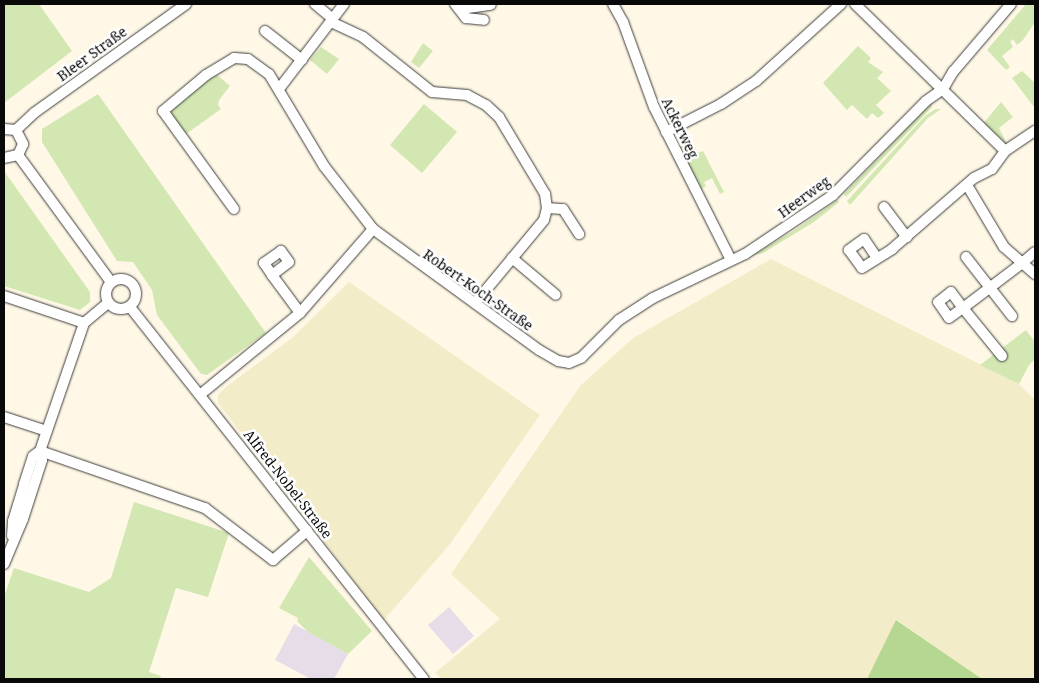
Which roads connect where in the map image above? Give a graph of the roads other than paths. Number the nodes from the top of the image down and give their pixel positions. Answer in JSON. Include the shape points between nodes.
{"nodes":[{"id":1,"x":186,"y":4,"type":"edge"},
{"id":2,"x":315,"y":4,"type":"edge"},
{"id":3,"x":344,"y":4,"type":"edge"},
{"id":4,"x":613,"y":4,"type":"edge"},
{"id":5,"x":841,"y":4,"type":"edge"},
{"id":6,"x":856,"y":4,"type":"edge"},
{"id":7,"x":1012,"y":4,"type":"edge"},
{"id":8,"x":491,"y":5,"type":"edge"},
{"id":9,"x":458,"y":6,"type":"edge"},
{"id":10,"x":332,"y":20,"type":"junction"},
{"id":11,"x":484,"y":20,"type":"dead end"},
{"id":12,"x":265,"y":31,"type":"dead end"},
{"id":13,"x":302,"y":60,"type":"junction"},
{"id":14,"x":279,"y":89,"type":"junction"},
{"id":15,"x":943,"y":89,"type":"junction"},
{"id":16,"x":4,"y":129,"type":"edge"},
{"id":17,"x":16,"y":130,"type":"junction"},
{"id":18,"x":1035,"y":131,"type":"edge"},
{"id":19,"x":666,"y":132,"type":"junction"},
{"id":20,"x":1006,"y":151,"type":"junction"},
{"id":21,"x":18,"y":155,"type":"junction"},
{"id":22,"x":4,"y":158,"type":"edge"},
{"id":23,"x":971,"y":182,"type":"junction"},
{"id":24,"x":884,"y":207,"type":"dead end"},
{"id":25,"x":547,"y":208,"type":"junction"},
{"id":26,"x":234,"y":209,"type":"dead end"},
{"id":27,"x":373,"y":229,"type":"junction"},
{"id":28,"x":579,"y":234,"type":"dead end"},
{"id":29,"x":907,"y":237,"type":"junction"},
{"id":30,"x":1035,"y":252,"type":"edge"},
{"id":31,"x":966,"y":257,"type":"dead end"},
{"id":32,"x":512,"y":258,"type":"junction"},
{"id":33,"x":877,"y":258,"type":"dead end"},
{"id":34,"x":732,"y":260,"type":"junction"},
{"id":35,"x":1021,"y":264,"type":"junction"},
{"id":36,"x":1035,"y":274,"type":"edge"},
{"id":37,"x":272,"y":275,"type":"dead end"},
{"id":38,"x":111,"y":282,"type":"junction"},
{"id":39,"x":990,"y":288,"type":"junction"},
{"id":40,"x":556,"y":295,"type":"dead end"},
{"id":41,"x":4,"y":296,"type":"edge"},
{"id":42,"x":108,"y":303,"type":"junction"},
{"id":43,"x":475,"y":303,"type":"junction"},
{"id":44,"x":130,"y":307,"type":"junction"},
{"id":45,"x":300,"y":313,"type":"junction"},
{"id":46,"x":1012,"y":316,"type":"dead end"},
{"id":47,"x":84,"y":323,"type":"junction"},
{"id":48,"x":1002,"y":356,"type":"dead end"},
{"id":49,"x":573,"y":361,"type":"joint"},
{"id":50,"x":201,"y":394,"type":"junction"},
{"id":51,"x":4,"y":417,"type":"edge"},
{"id":52,"x":47,"y":431,"type":"junction"},
{"id":53,"x":40,"y":451,"type":"junction"},
{"id":54,"x":307,"y":531,"type":"junction"},
{"id":55,"x":4,"y":564,"type":"edge"},
{"id":56,"x":424,"y":679,"type":"edge"}],
"edges":[{"from":1,"to":17,"type":"street","name":"Bleer Straße","via":[[34,113]]},
{"from":2,"to":10,"type":"street"},
{"from":3,"to":10,"type":"street"},
{"from":4,"to":19,"type":"street","name":"Ackerweg"},
{"from":5,"to":19,"type":"street","via":[[756,81],[721,104]]},
{"from":6,"to":15,"type":"street"},
{"from":7,"to":15,"type":"street","name":"Heerweg","via":[[953,72]]},
{"from":8,"to":9,"type":"street"},
{"from":9,"to":11,"type":"street","via":[[466,18]]},
{"from":10,"to":13,"type":"street"},
{"from":10,"to":25,"type":"street","via":[[362,36],[432,92],[467,95],[486,105],[499,117],[540,186]]},
{"from":12,"to":13,"type":"street"},
{"from":13,"to":14,"type":"street"},
{"from":14,"to":26,"type":"street","name":"Robert-Koch-Straße","via":[[269,74],[248,59],[234,58],[206,75],[163,111]]},
{"from":14,"to":27,"type":"street","name":"Robert-Koch-Straße","via":[[324,166]]},
{"from":15,"to":20,"type":"street"},
{"from":15,"to":34,"type":"street","name":"Heerweg","via":[[926,101],[833,195]]},
{"from":16,"to":17,"type":"street"},
{"from":17,"to":21,"type":"street","via":[[23,140]]},
{"from":18,"to":20,"type":"street"},
{"from":19,"to":34,"type":"street","name":"Ackerweg"},
{"from":20,"to":23,"type":"street","via":[[992,169]]},
{"from":21,"to":22,"type":"street"},
{"from":21,"to":38,"type":"street"},
{"from":23,"to":29,"type":"street"},
{"from":23,"to":35,"type":"street","via":[[988,224]]},
{"from":24,"to":29,"type":"street"},
{"from":25,"to":28,"type":"street","via":[[563,209]]},
{"from":25,"to":32,"type":"street","via":[[544,220]]},
{"from":27,"to":43,"type":"street","name":"Robert-Koch-Straße"},
{"from":27,"to":45,"type":"street"},
{"from":29,"to":33,"type":"street"},
{"from":30,"to":35,"type":"street"},
{"from":31,"to":39,"type":"street"},
{"from":32,"to":40,"type":"street"},
{"from":32,"to":43,"type":"street"},
{"from":34,"to":49,"type":"street","name":"Heerweg","via":[[653,298],[619,320]]},
{"from":35,"to":36,"type":"street"},
{"from":35,"to":39,"type":"street"},
{"from":37,"to":45,"type":"street"},
{"from":38,"to":42,"type":"street","via":[[105,294]]},
{"from":38,"to":44,"type":"street","via":[[119,279],[132,283],[136,295]]},
{"from":39,"to":46,"type":"street"},
{"from":39,"to":48,"type":"street","via":[[963,308]]},
{"from":41,"to":47,"type":"street"},
{"from":42,"to":44,"type":"street","via":[[118,310]]},
{"from":42,"to":47,"type":"street"},
{"from":43,"to":49,"type":"street","name":"Robert-Koch-Straße","via":[[558,361]]},
{"from":44,"to":50,"type":"street","name":"Alfred-Nobel-Straße"},
{"from":45,"to":50,"type":"street"},
{"from":47,"to":52,"type":"street"},
{"from":50,"to":54,"type":"street","name":"Alfred-Nobel-Straße"},
{"from":51,"to":52,"type":"street"},
{"from":52,"to":53,"type":"street"},
{"from":53,"to":54,"type":"street","via":[[205,508],[273,560]]},
{"from":53,"to":55,"type":"street","via":[[39,469]]},
{"from":54,"to":56,"type":"street","name":"Alfred-Nobel-Straße"}]}
